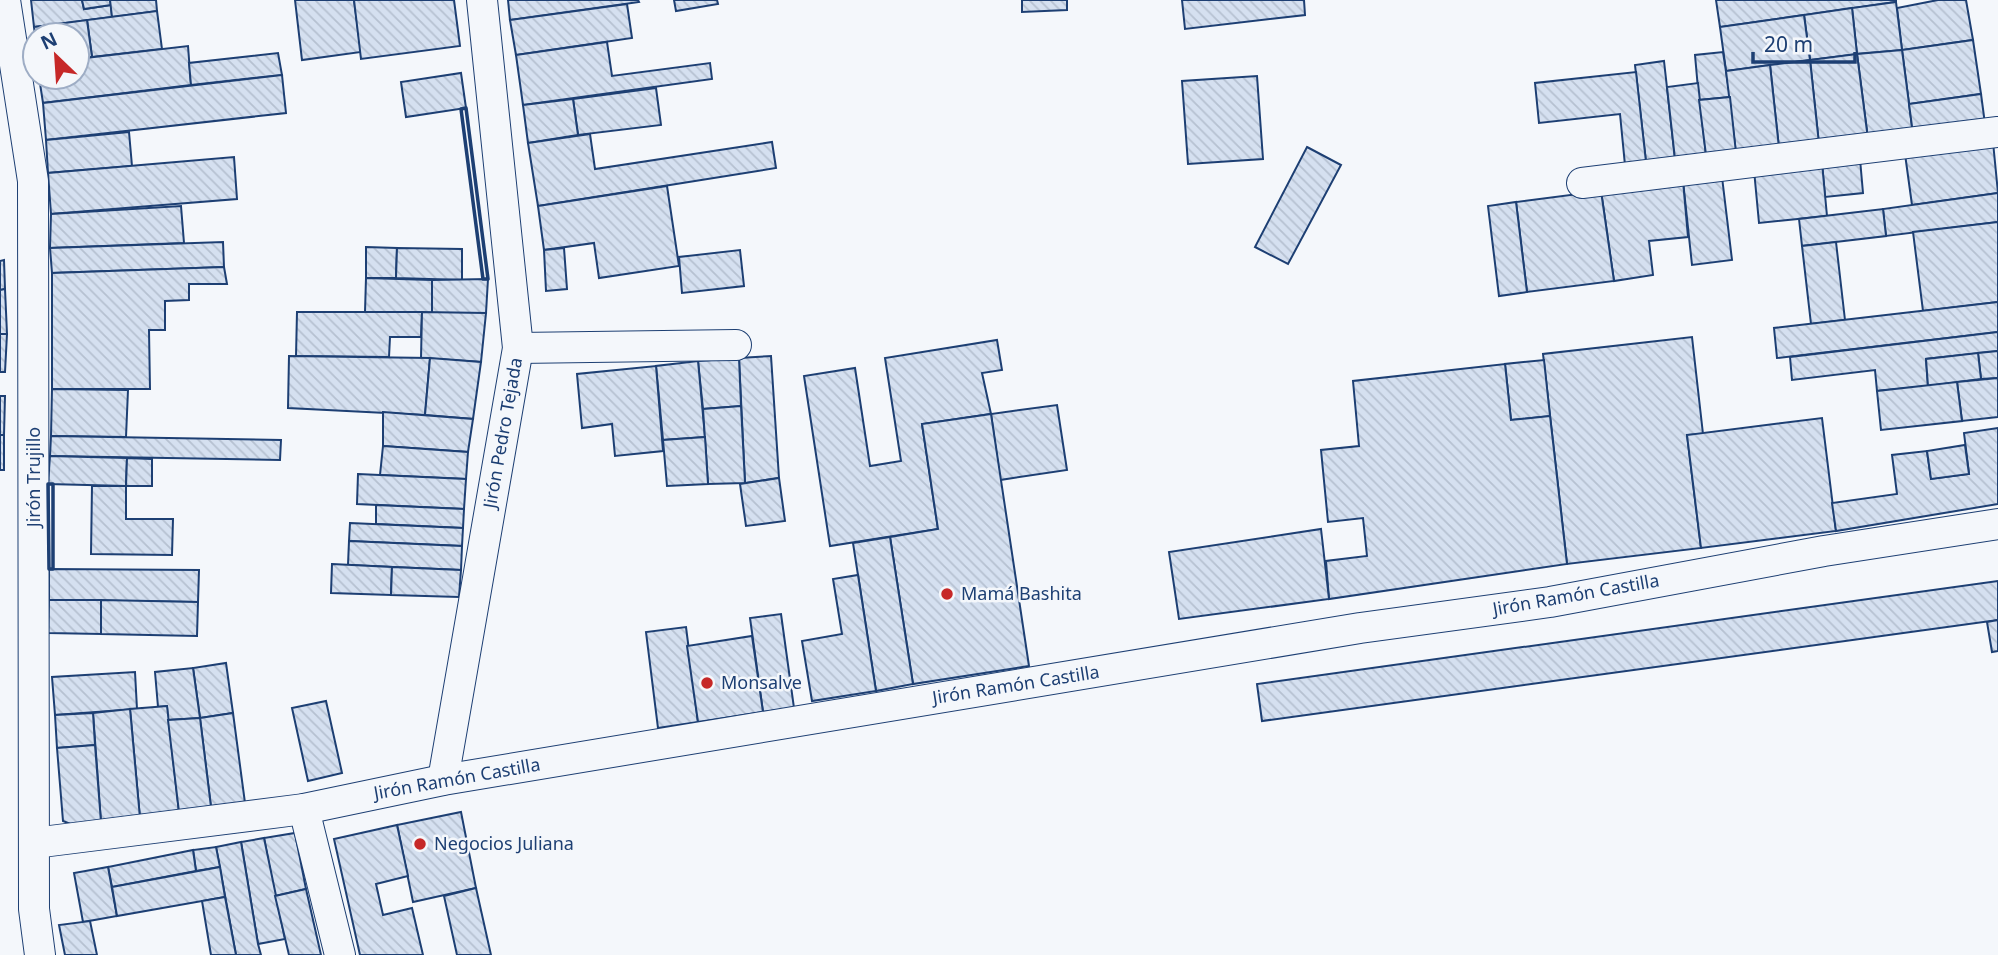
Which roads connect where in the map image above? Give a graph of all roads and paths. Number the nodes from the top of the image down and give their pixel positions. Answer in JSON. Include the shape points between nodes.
{"nodes":[{"id":1,"x":5,"y":0,"type":"edge"},
{"id":2,"x":482,"y":0,"type":"edge"},
{"id":3,"x":1998,"y":132,"type":"edge"},
{"id":4,"x":1582,"y":183,"type":"dead end"},
{"id":5,"x":736,"y":345,"type":"dead end"},
{"id":6,"x":518,"y":348,"type":"junction"},
{"id":7,"x":1998,"y":524,"type":"edge"},
{"id":8,"x":443,"y":780,"type":"junction"},
{"id":9,"x":304,"y":809,"type":"junction"},
{"id":10,"x":34,"y":843,"type":"junction"},
{"id":11,"x":40,"y":955,"type":"edge"},
{"id":12,"x":340,"y":955,"type":"edge"}],
"edges":[{"from":1,"to":10,"type":"street","name":"Jirón Trujillo","via":[[33,181]]},
{"from":2,"to":6,"type":"street","name":"Jirón Pedro Tejada"},
{"from":3,"to":4,"type":"street"},
{"from":5,"to":6,"type":"street"},
{"from":6,"to":8,"type":"street","name":"Jirón Pedro Tejada"},
{"from":7,"to":8,"type":"street","name":"Jirón Ramón Castilla","via":[[1550,602],[1360,628]]},
{"from":8,"to":9,"type":"street","name":"Jirón Ramón Castilla"},
{"from":9,"to":10,"type":"street","name":"Jirón Ramón Castilla"},
{"from":9,"to":12,"type":"street"},
{"from":10,"to":11,"type":"street","name":"Jirón Trujillo","via":[[34,909]]}]}
